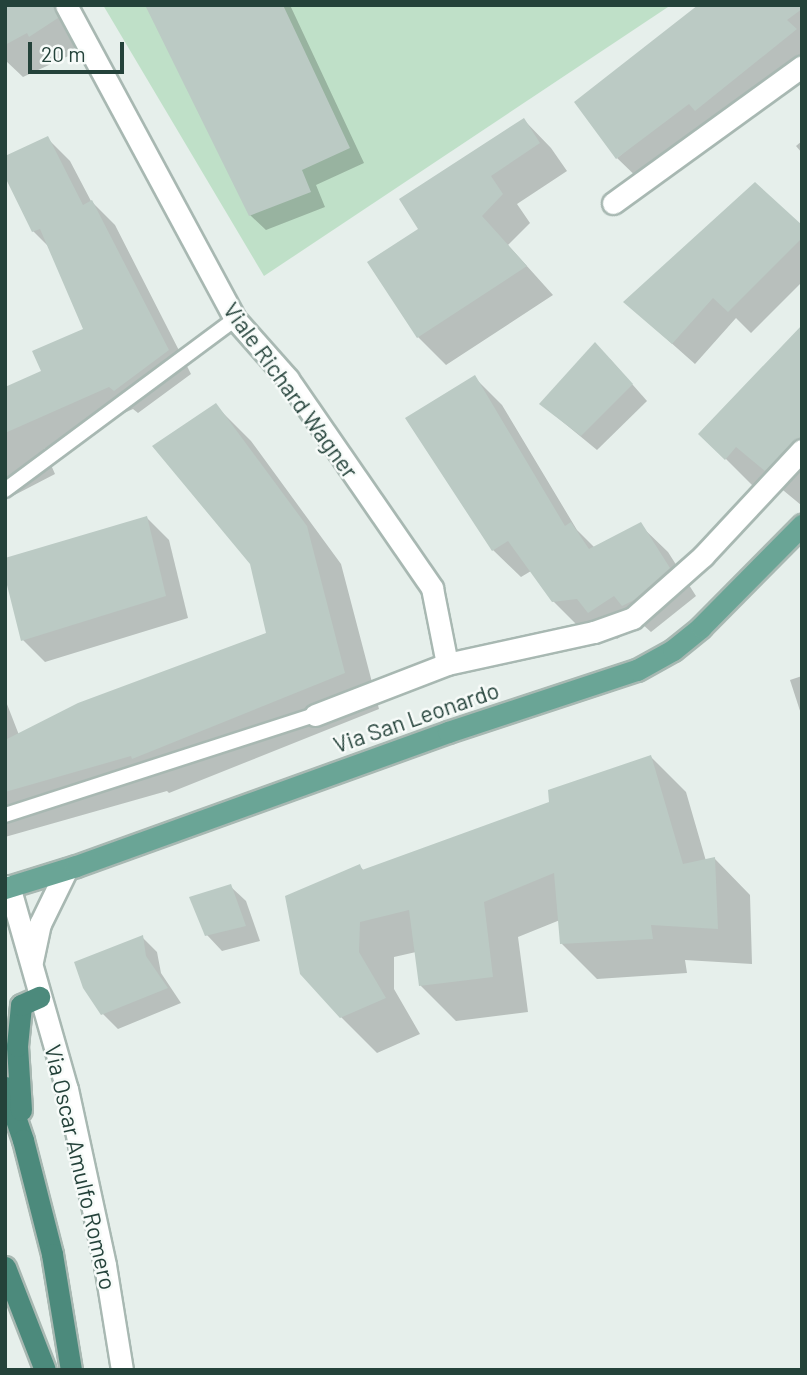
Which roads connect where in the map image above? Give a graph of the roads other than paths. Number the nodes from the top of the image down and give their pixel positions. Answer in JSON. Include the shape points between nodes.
{"nodes":[{"id":1,"x":66,"y":5,"type":"edge"},
{"id":2,"x":802,"y":66,"type":"edge"},
{"id":3,"x":612,"y":202,"type":"dead end"},
{"id":4,"x":235,"y":319,"type":"junction"},
{"id":5,"x":802,"y":450,"type":"edge"},
{"id":6,"x":5,"y":490,"type":"edge"},
{"id":7,"x":802,"y":525,"type":"edge"},
{"id":8,"x":447,"y":664,"type":"junction"},
{"id":9,"x":315,"y":715,"type":"joint"},
{"id":10,"x":5,"y":815,"type":"edge"},
{"id":11,"x":67,"y":869,"type":"junction"},
{"id":12,"x":7,"y":887,"type":"edge"},
{"id":13,"x":31,"y":967,"type":"junction"},
{"id":14,"x":39,"y":997,"type":"junction"},
{"id":15,"x":5,"y":1087,"type":"edge"},
{"id":16,"x":23,"y":1140,"type":"junction"},
{"id":17,"x":5,"y":1267,"type":"edge"},
{"id":18,"x":45,"y":1370,"type":"edge"},
{"id":19,"x":71,"y":1370,"type":"edge"},
{"id":20,"x":122,"y":1370,"type":"edge"}],
"edges":[{"from":1,"to":4,"type":"street","name":"Viale Richard Wagner"},
{"from":2,"to":3,"type":"street"},
{"from":4,"to":6,"type":"lane"},
{"from":4,"to":8,"type":"street","name":"Viale Richard Wagner","via":[[288,379],[432,589]]},
{"from":5,"to":8,"type":"street","via":[[703,556],[633,618],[594,632]]},
{"from":7,"to":11,"type":"main road","name":"Via San Leonardo","via":[[701,627],[637,670],[448,732]]},
{"from":8,"to":9,"type":"street"},
{"from":9,"to":10,"type":"lane"},
{"from":11,"to":12,"type":"main road","name":"Via San Leonardo"},
{"from":11,"to":13,"type":"street","name":"Via Oscar Amulfo Romero","via":[[40,924]]},
{"from":12,"to":13,"type":"street","name":"Via Oscar Amulfo Romero"},
{"from":13,"to":14,"type":"street","name":"Via Oscar Amulfo Romero"},
{"from":14,"to":16,"type":"highway","via":[[21,1005],[17,1046]]},
{"from":14,"to":20,"type":"street","name":"Via Oscar Amulfo Romero","via":[[67,1089]]},
{"from":15,"to":16,"type":"highway"},
{"from":16,"to":19,"type":"highway","via":[[52,1255]]},
{"from":17,"to":18,"type":"highway"}]}
